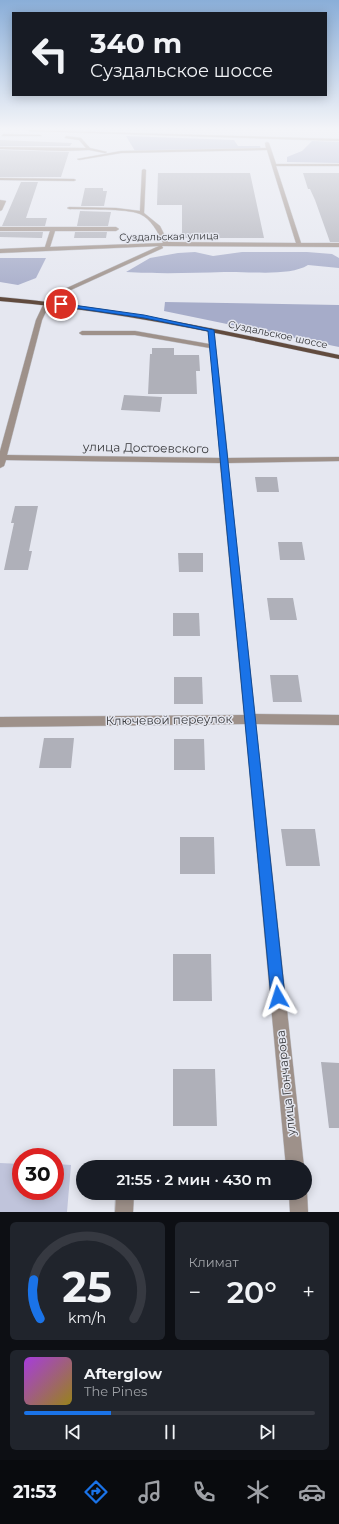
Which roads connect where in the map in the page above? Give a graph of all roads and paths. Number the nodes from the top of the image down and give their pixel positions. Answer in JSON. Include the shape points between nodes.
{"nodes":[{"id":1,"x":143,"y":187,"type":"edge"},
{"id":2,"x":281,"y":187,"type":"edge"},
{"id":3,"x":0,"y":201,"type":"edge"},
{"id":4,"x":69,"y":208,"type":"dead end"},
{"id":5,"x":0,"y":210,"type":"edge"},
{"id":6,"x":142,"y":213,"type":"junction"},
{"id":7,"x":0,"y":229,"type":"edge"},
{"id":8,"x":53,"y":229,"type":"junction"},
{"id":9,"x":116,"y":229,"type":"dead end"},
{"id":10,"x":166,"y":244,"type":"junction"},
{"id":11,"x":299,"y":245,"type":"junction"},
{"id":12,"x":339,"y":245,"type":"edge"},
{"id":13,"x":47,"y":250,"type":"junction"},
{"id":14,"x":0,"y":252,"type":"edge"},
{"id":15,"x":0,"y":299,"type":"edge"},
{"id":16,"x":46,"y":302,"type":"junction"},
{"id":17,"x":211,"y":330,"type":"junction"},
{"id":18,"x":82,"y":333,"type":"dead end"},
{"id":19,"x":212,"y":347,"type":"junction"},
{"id":20,"x":339,"y":357,"type":"edge"},
{"id":21,"x":1,"y":457,"type":"edge"},
{"id":22,"x":339,"y":459,"type":"edge"},
{"id":23,"x":224,"y":461,"type":"junction"},
{"id":24,"x":0,"y":466,"type":"edge"},
{"id":25,"x":250,"y":719,"type":"junction"},
{"id":26,"x":339,"y":720,"type":"edge"},
{"id":27,"x":0,"y":722,"type":"edge"},
{"id":28,"x":294,"y":1160,"type":"edge"},
{"id":29,"x":124,"y":1200,"type":"edge"},
{"id":30,"x":299,"y":1200,"type":"edge"},
{"id":31,"x":124,"y":1212,"type":"edge"},
{"id":32,"x":300,"y":1212,"type":"edge"}],
"edges":[{"from":1,"to":6,"type":"street"},
{"from":2,"to":11,"type":"street"},
{"from":3,"to":5,"type":"street","via":[[4,201]]},
{"from":4,"to":6,"type":"street","via":[[116,209]]},
{"from":6,"to":10,"type":"street","via":[[158,227]]},
{"from":7,"to":8,"type":"street"},
{"from":8,"to":9,"type":"street"},
{"from":8,"to":13,"type":"street"},
{"from":10,"to":11,"type":"street","name":"Суздальская улица"},
{"from":10,"to":13,"type":"street","name":"Суздальская улица"},
{"from":10,"to":16,"type":"street","via":[[60,293]]},
{"from":11,"to":12,"type":"street","name":"Суздальская улица"},
{"from":13,"to":14,"type":"street","name":"Суздальская улица"},
{"from":15,"to":16,"type":"main road","name":"Суздальское шоссе"},
{"from":16,"to":17,"type":"main road","name":"Суздальское шоссе"},
{"from":16,"to":21,"type":"street"},
{"from":17,"to":19,"type":"street","name":"улица Гончарова"},
{"from":17,"to":20,"type":"main road","name":"Суздальское шоссе"},
{"from":18,"to":19,"type":"street","via":[[135,333]]},
{"from":19,"to":23,"type":"street","name":"улица Гончарова"},
{"from":21,"to":23,"type":"street","name":"улица Достоевского"},
{"from":21,"to":24,"type":"street"},
{"from":22,"to":23,"type":"street","name":"улица Достоевского"},
{"from":23,"to":25,"type":"street","name":"улица Гончарова"},
{"from":25,"to":26,"type":"street","name":"Ключевой переулок"},
{"from":25,"to":27,"type":"street","name":"Ключевой переулок"},
{"from":25,"to":28,"type":"street","name":"улица Гончарова"},
{"from":29,"to":31,"type":"street"},
{"from":30,"to":32,"type":"street"}]}
